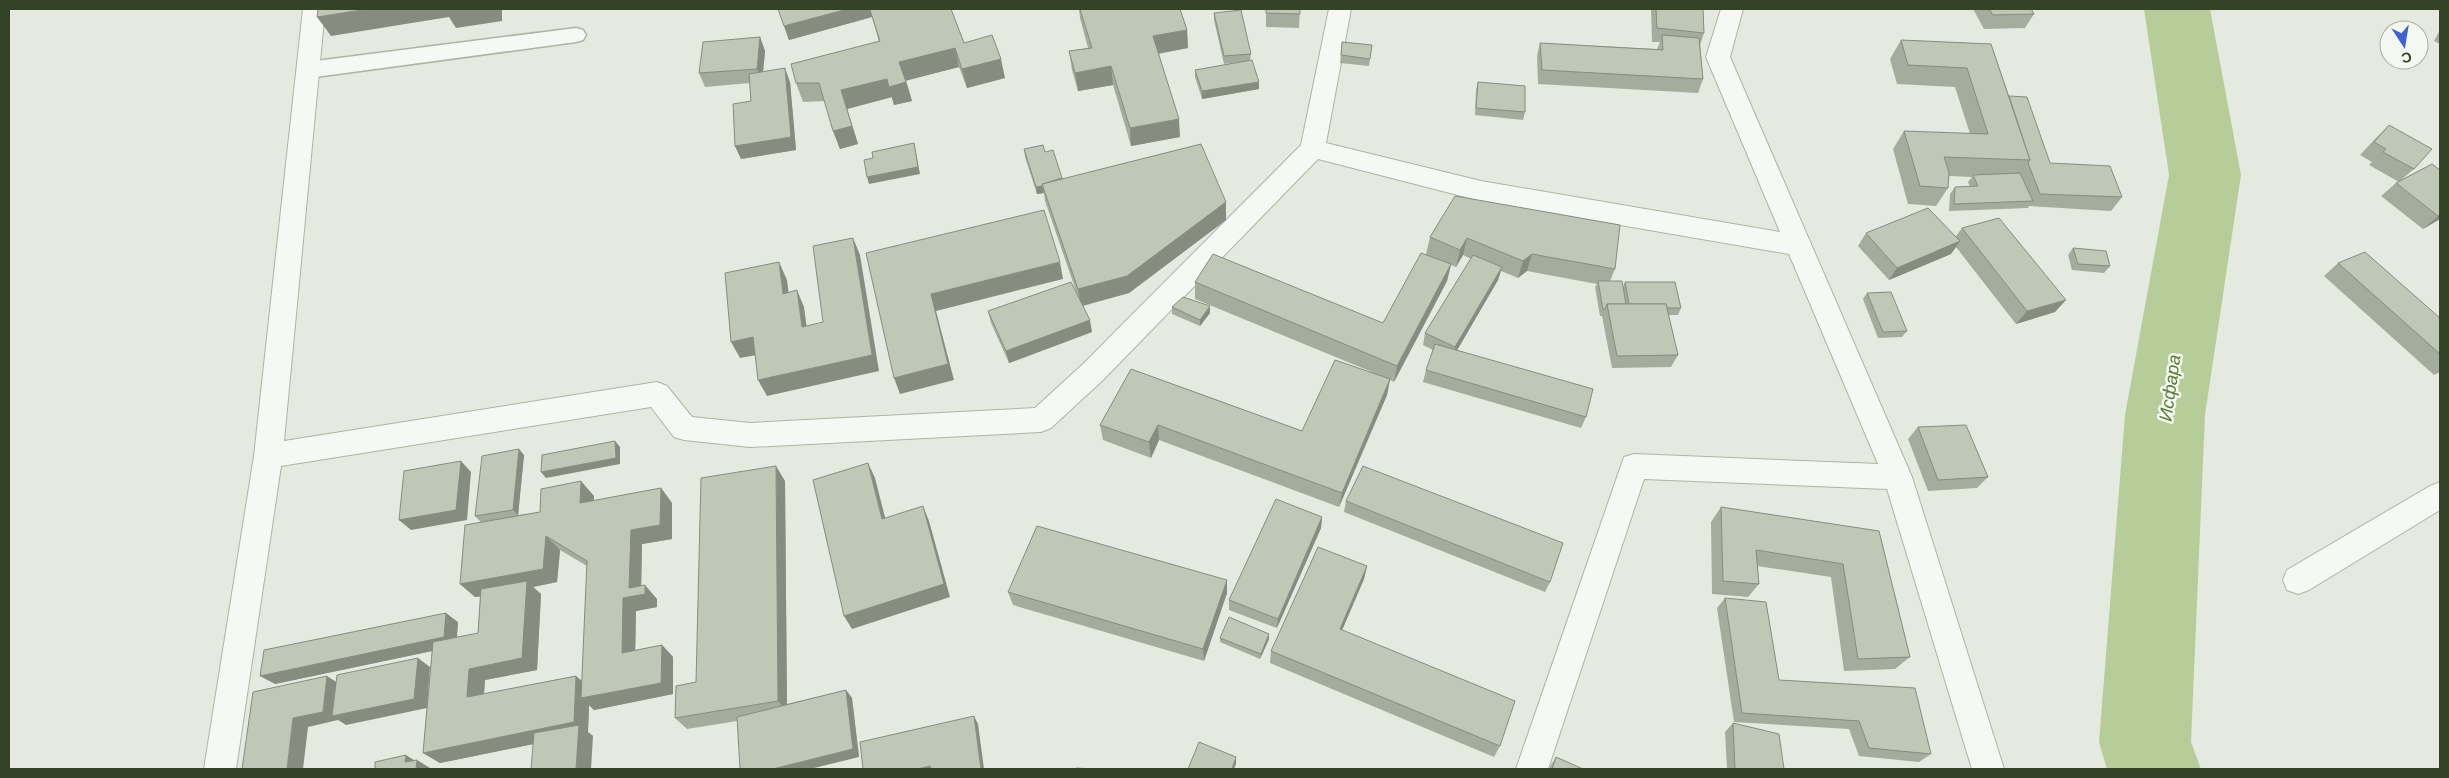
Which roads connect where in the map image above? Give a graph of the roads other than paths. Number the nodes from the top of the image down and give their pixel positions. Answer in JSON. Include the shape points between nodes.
{"nodes":[{"id":1,"x":314,"y":9,"type":"edge"},
{"id":2,"x":1340,"y":9,"type":"edge"},
{"id":3,"x":1732,"y":9,"type":"edge"},
{"id":4,"x":576,"y":35,"type":"dead end"},
{"id":5,"x":308,"y":70,"type":"junction"},
{"id":6,"x":1313,"y":149,"type":"junction"},
{"id":7,"x":1799,"y":245,"type":"junction"},
{"id":8,"x":268,"y":456,"type":"junction"},
{"id":9,"x":1898,"y":477,"type":"junction"},
{"id":10,"x":2440,"y":495,"type":"edge"},
{"id":11,"x":2298,"y":580,"type":"dead end"},
{"id":12,"x":220,"y":769,"type":"edge"},
{"id":13,"x":1532,"y":769,"type":"edge"},
{"id":14,"x":1988,"y":769,"type":"edge"}],
"edges":[{"from":1,"to":5,"type":"street"},
{"from":2,"to":6,"type":"street"},
{"from":3,"to":7,"type":"street","via":[[1718,57]]},
{"from":4,"to":5,"type":"lane"},
{"from":5,"to":8,"type":"street"},
{"from":6,"to":7,"type":"street","via":[[1482,191]]},
{"from":6,"to":8,"type":"street","via":[[1093,372],[1041,420],[750,435],[684,428],[657,394]]},
{"from":7,"to":9,"type":"street"},
{"from":8,"to":12,"type":"street"},
{"from":9,"to":13,"type":"street","via":[[1634,466]]},
{"from":9,"to":14,"type":"street"},
{"from":10,"to":11,"type":"street"}]}
